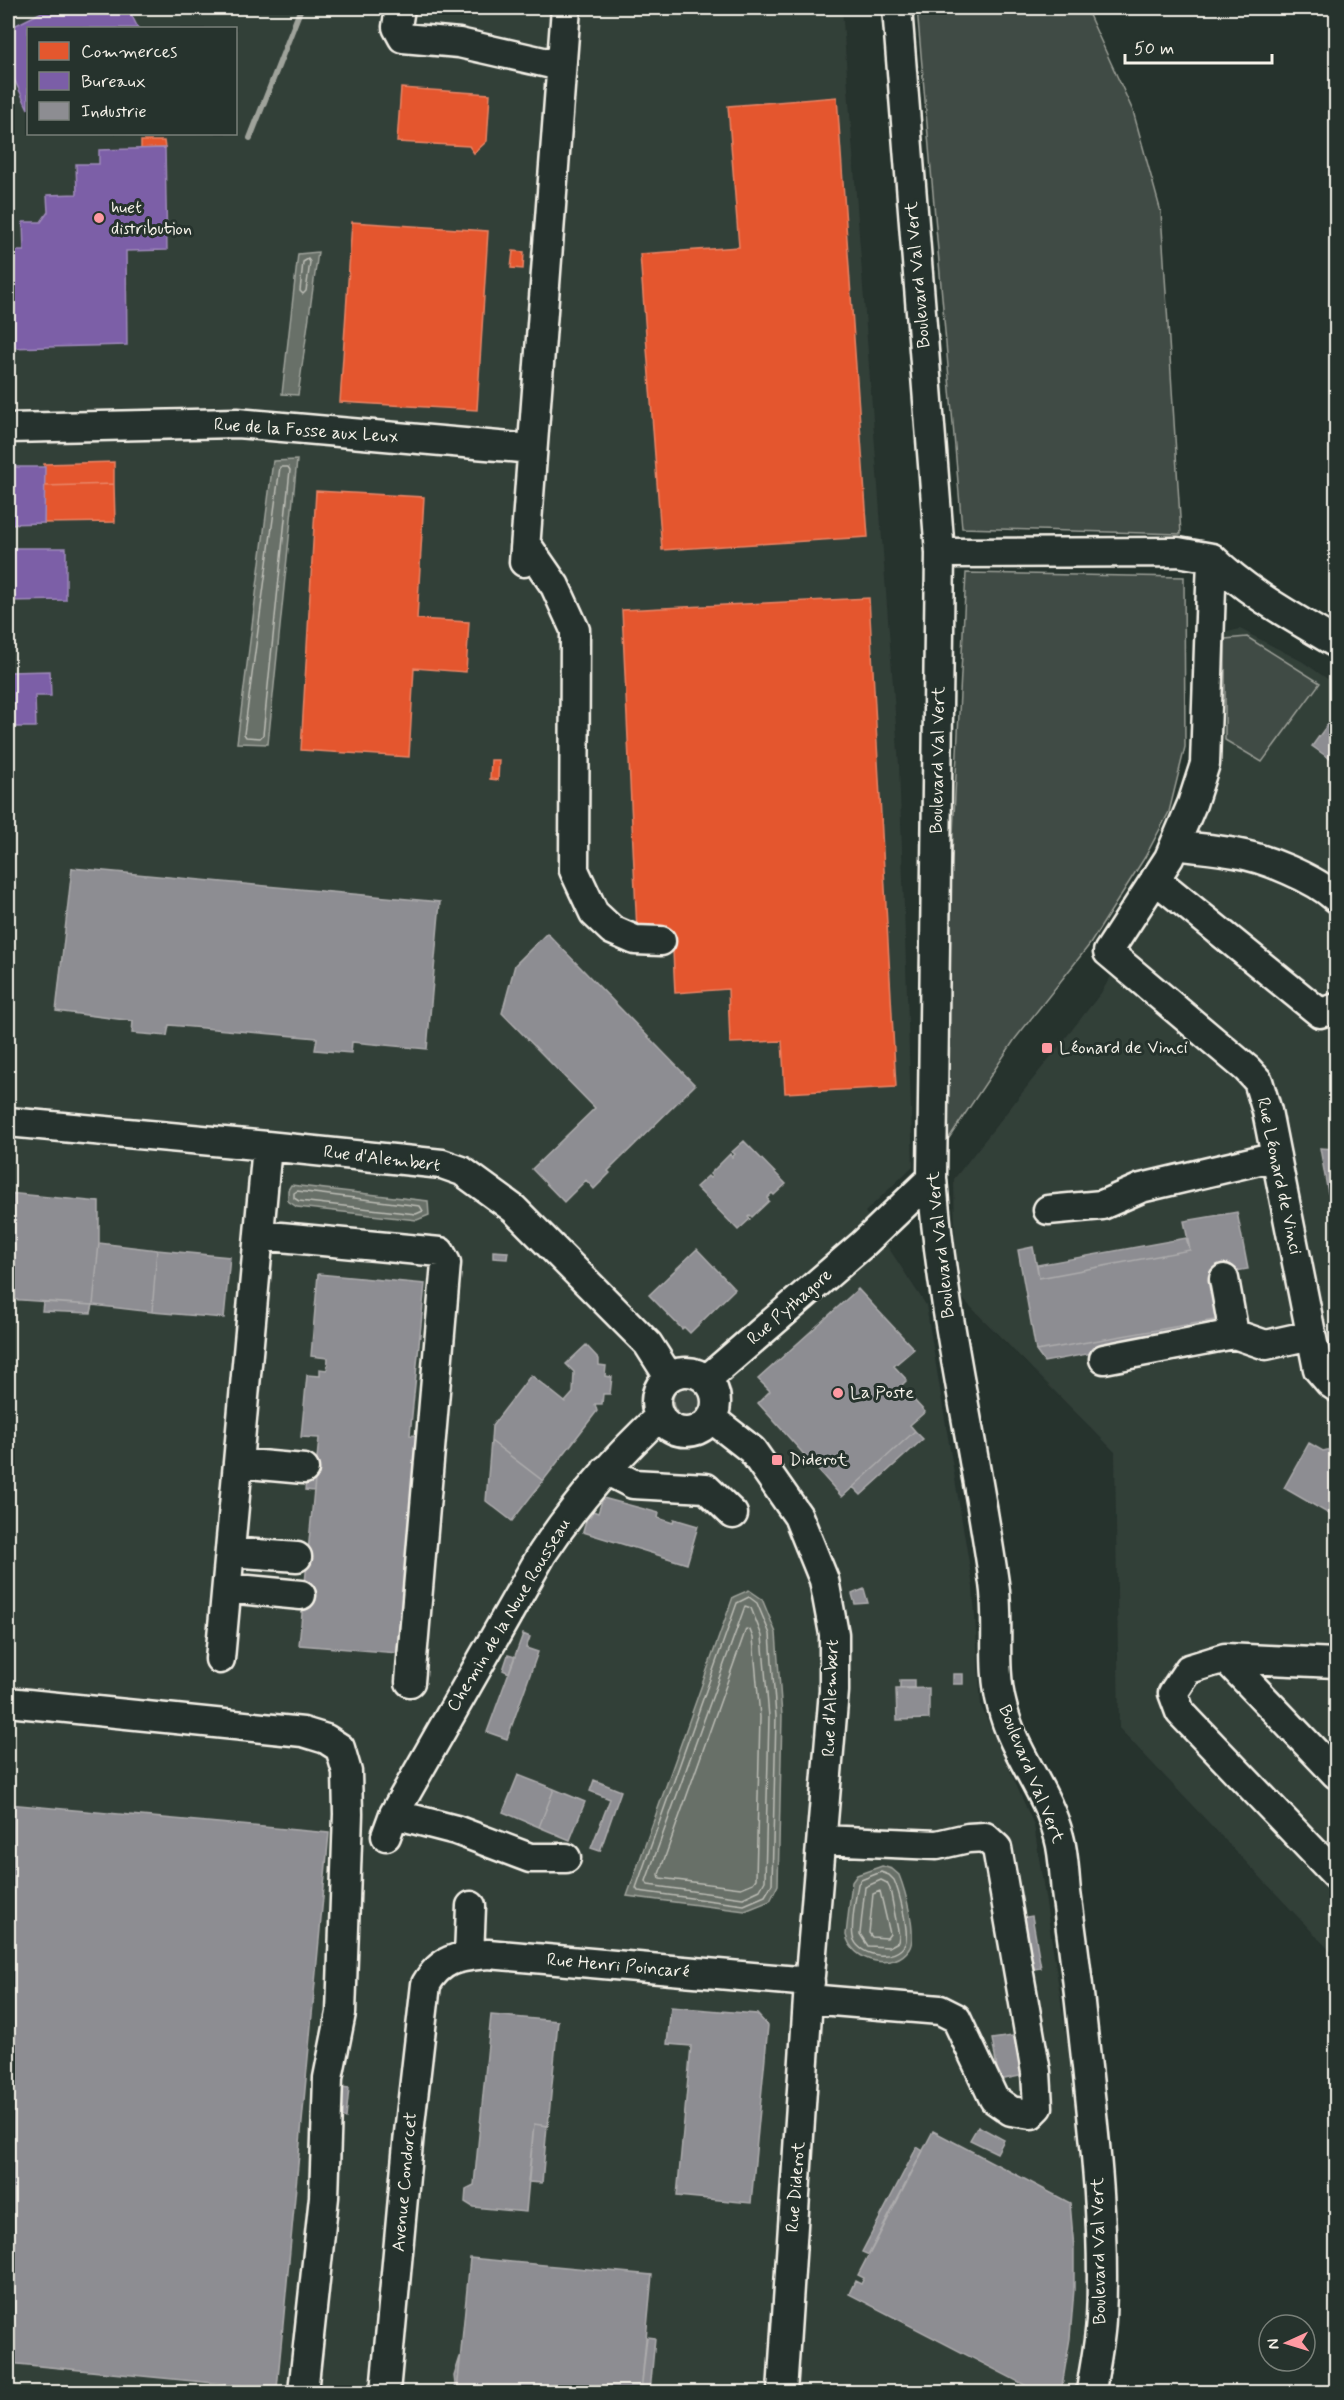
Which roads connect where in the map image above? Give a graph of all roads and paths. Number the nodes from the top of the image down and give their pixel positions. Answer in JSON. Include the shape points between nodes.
{"nodes":[{"id":1,"x":400,"y":8,"type":"edge"},
{"id":2,"x":566,"y":8,"type":"edge"},
{"id":3,"x":897,"y":8,"type":"edge"},
{"id":4,"x":561,"y":66,"type":"junction"},
{"id":5,"x":8,"y":428,"type":"edge"},
{"id":6,"x":532,"y":450,"type":"junction"},
{"id":7,"x":940,"y":553,"type":"junction"},
{"id":8,"x":1212,"y":558,"type":"junction"},
{"id":9,"x":1336,"y":643,"type":"edge"},
{"id":10,"x":1174,"y":845,"type":"junction"},
{"id":11,"x":1155,"y":879,"type":"junction"},
{"id":12,"x":1336,"y":898,"type":"edge"},
{"id":13,"x":661,"y":941,"type":"dead end"},
{"id":14,"x":1336,"y":1008,"type":"edge"},
{"id":15,"x":8,"y":1122,"type":"edge"},
{"id":16,"x":267,"y":1146,"type":"junction"},
{"id":17,"x":1276,"y":1156,"type":"junction"},
{"id":18,"x":932,"y":1178,"type":"junction"},
{"id":19,"x":1048,"y":1210,"type":"dead end"},
{"id":20,"x":259,"y":1235,"type":"junction"},
{"id":21,"x":1224,"y":1280,"type":"dead end"},
{"id":22,"x":1234,"y":1334,"type":"junction"},
{"id":23,"x":1311,"y":1335,"type":"junction"},
{"id":24,"x":1104,"y":1359,"type":"dead end"},
{"id":25,"x":669,"y":1377,"type":"junction"},
{"id":26,"x":706,"y":1380,"type":"junction"},
{"id":27,"x":1336,"y":1387,"type":"edge"},
{"id":28,"x":660,"y":1416,"type":"junction"},
{"id":29,"x":711,"y":1418,"type":"junction"},
{"id":30,"x":238,"y":1463,"type":"junction"},
{"id":31,"x":304,"y":1468,"type":"dead end"},
{"id":32,"x":606,"y":1470,"type":"junction"},
{"id":33,"x":733,"y":1514,"type":"dead end"},
{"id":34,"x":230,"y":1552,"type":"junction"},
{"id":35,"x":297,"y":1557,"type":"dead end"},
{"id":36,"x":227,"y":1588,"type":"junction"},
{"id":37,"x":301,"y":1595,"type":"dead end"},
{"id":38,"x":1225,"y":1658,"type":"junction"},
{"id":39,"x":220,"y":1659,"type":"dead end"},
{"id":40,"x":1336,"y":1663,"type":"edge"},
{"id":41,"x":410,"y":1682,"type":"dead end"},
{"id":42,"x":8,"y":1702,"type":"edge"},
{"id":43,"x":1336,"y":1774,"type":"edge"},
{"id":44,"x":822,"y":1840,"type":"junction"},
{"id":45,"x":566,"y":1858,"type":"dead end"},
{"id":46,"x":1336,"y":1875,"type":"edge"},
{"id":47,"x":471,"y":1906,"type":"dead end"},
{"id":48,"x":469,"y":1956,"type":"junction"},
{"id":49,"x":432,"y":1974,"type":"joint"},
{"id":50,"x":809,"y":1990,"type":"junction"},
{"id":51,"x":303,"y":2392,"type":"edge"},
{"id":52,"x":385,"y":2392,"type":"edge"},
{"id":53,"x":782,"y":2392,"type":"edge"},
{"id":54,"x":1091,"y":2392,"type":"edge"}],
"edges":[{"from":1,"to":4,"type":"street","via":[[397,27],[403,38],[459,43]]},
{"from":2,"to":4,"type":"street"},
{"from":3,"to":7,"type":"street","name":"Boulevard Val Vert"},
{"from":4,"to":6,"type":"street"},
{"from":5,"to":6,"type":"street","name":"Rue de la Fosse aux Leux","via":[[237,423]]},
{"from":6,"to":13,"type":"street","via":[[525,553],[555,586],[575,630],[574,870],[594,914],[612,930],[635,940]]},
{"from":7,"to":8,"type":"street","via":[[1178,552]]},
{"from":7,"to":18,"type":"street","name":"Boulevard Val Vert"},
{"from":8,"to":9,"type":"street","via":[[1253,593]]},
{"from":8,"to":10,"type":"street","via":[[1205,764]]},
{"from":10,"to":11,"type":"street"},
{"from":10,"to":12,"type":"street","via":[[1237,853],[1279,867]]},
{"from":11,"to":14,"type":"street","via":[[1320,1013]]},
{"from":11,"to":17,"type":"street","name":"Rue Léonard de Vinci","via":[[1108,952],[1235,1058],[1258,1082]]},
{"from":15,"to":16,"type":"street","name":"Rue d'Alembert"},
{"from":16,"to":20,"type":"street"},
{"from":16,"to":25,"type":"street","name":"Rue d'Alembert","via":[[441,1164],[462,1171],[514,1209],[648,1344]]},
{"from":17,"to":19,"type":"street","via":[[1141,1188],[1102,1205]]},
{"from":17,"to":23,"type":"street","name":"Rue Léonard de Vinci"},
{"from":18,"to":26,"type":"street","name":"Rue Pythagore","via":[[875,1233]]},
{"from":18,"to":54,"type":"street","name":"Boulevard Val Vert","via":[[955,1367],[997,1605],[996,1674],[1002,1706],[1011,1735],[1040,1789],[1061,1848],[1101,2202],[1101,2320]]},
{"from":20,"to":30,"type":"street"},
{"from":20,"to":41,"type":"street","via":[[440,1252],[446,1263]]},
{"from":21,"to":22,"type":"street"},
{"from":22,"to":23,"type":"street","via":[[1266,1345]]},
{"from":22,"to":24,"type":"street"},
{"from":23,"to":27,"type":"street","name":"Rue Léonard de Vinci","via":[[1318,1370]]},
{"from":25,"to":26,"type":"street","via":[[688,1372]]},
{"from":25,"to":28,"type":"street","via":[[658,1392]]},
{"from":26,"to":29,"type":"street","via":[[715,1394]]},
{"from":28,"to":29,"type":"street","via":[[668,1426],[686,1432],[704,1426]]},
{"from":28,"to":32,"type":"street","name":"Chemin de la Noue Rousseau"},
{"from":29,"to":44,"type":"street","name":"Rue d'Alembert","via":[[752,1450],[785,1497],[798,1516],[824,1580],[834,1634],[834,1691]]},
{"from":30,"to":31,"type":"street"},
{"from":30,"to":34,"type":"street"},
{"from":32,"to":33,"type":"street","via":[[633,1484],[706,1488]]},
{"from":32,"to":45,"type":"street","name":"Chemin de la Noue Rousseau","via":[[566,1517],[542,1554],[390,1825],[466,1821],[530,1858]]},
{"from":34,"to":35,"type":"street"},
{"from":34,"to":36,"type":"street"},
{"from":36,"to":37,"type":"street"},
{"from":36,"to":39,"type":"street"},
{"from":38,"to":40,"type":"street"},
{"from":38,"to":43,"type":"street"},
{"from":38,"to":46,"type":"street","via":[[1189,1669],[1173,1693],[1180,1712]]},
{"from":42,"to":51,"type":"street","via":[[303,1732],[340,1748],[347,1772],[348,1814],[341,2013],[328,2078],[324,2197]]},
{"from":44,"to":50,"type":"street","name":"Rue d'Alembert"},
{"from":44,"to":50,"type":"street","name":"Rue Henri Poincaré","via":[[938,1845],[985,1837],[997,1848],[1036,2072],[1038,2107],[1031,2114],[1011,2111],[994,2099],[956,2018],[940,2010]]},
{"from":47,"to":48,"type":"street"},
{"from":48,"to":49,"type":"street","name":"Rue Henri Poincaré","via":[[450,1959]]},
{"from":48,"to":50,"type":"street","name":"Rue Henri Poincaré","via":[[488,1954],[752,1978]]},
{"from":49,"to":52,"type":"street","name":"Avenue Condorcet","via":[[426,1984],[409,2133]]},
{"from":50,"to":53,"type":"street","name":"Rue Diderot"}]}
